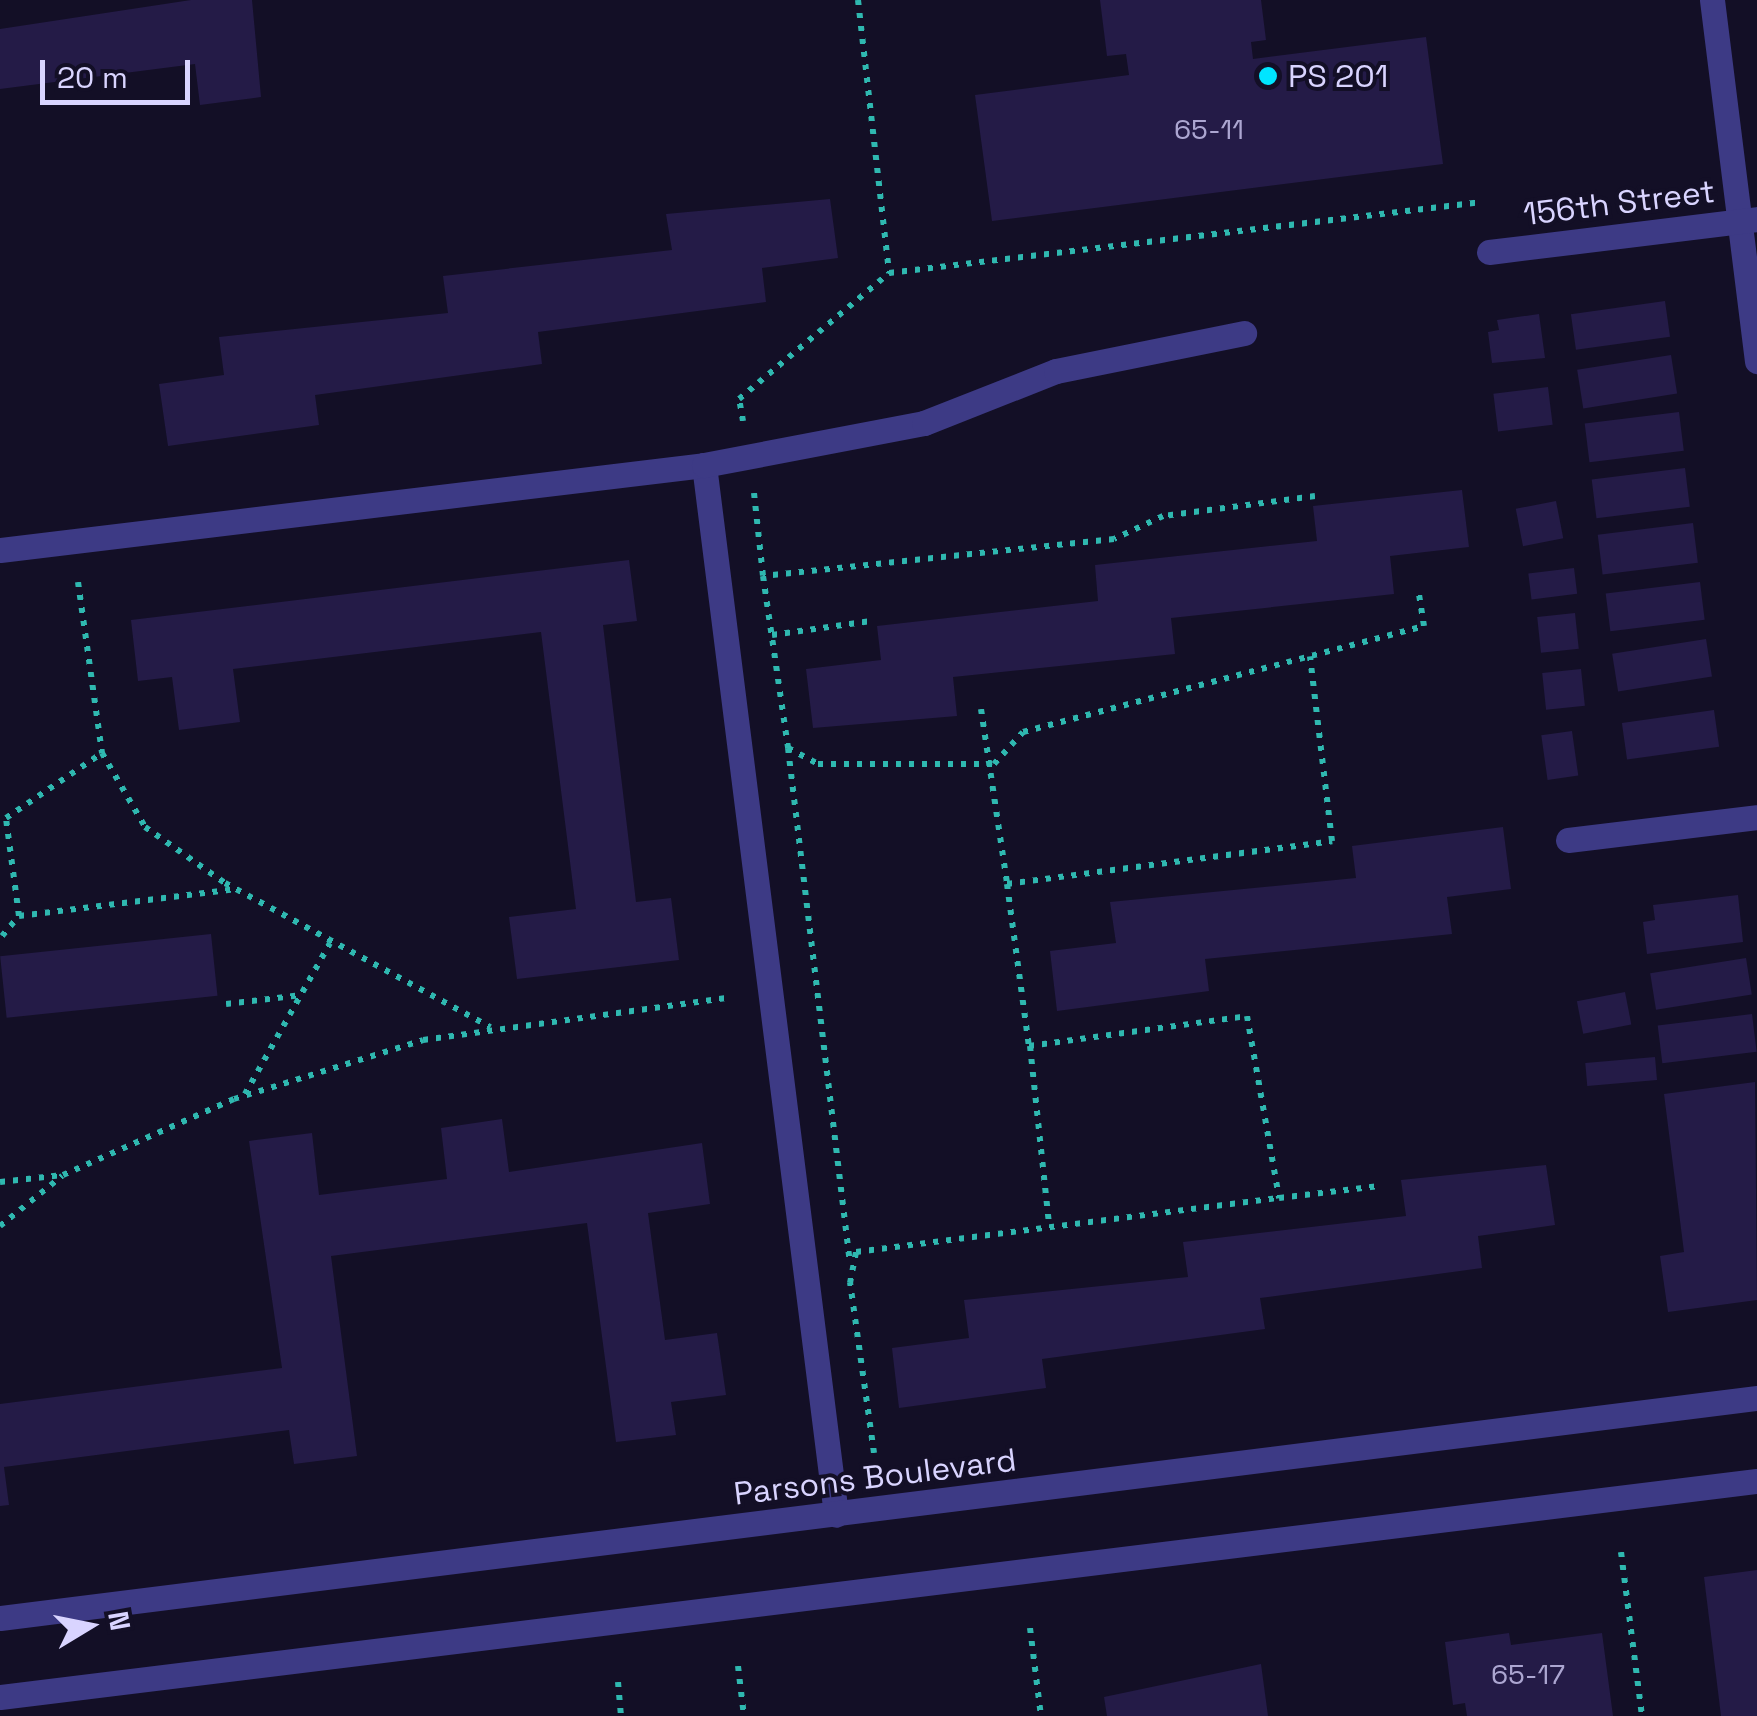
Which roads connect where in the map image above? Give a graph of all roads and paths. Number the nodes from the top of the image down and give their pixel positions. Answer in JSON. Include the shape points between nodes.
{"nodes":[{"id":1,"x":858,"y":0,"type":"edge"},
{"id":2,"x":1712,"y":0,"type":"edge"},
{"id":3,"x":1482,"y":202,"type":"dead end"},
{"id":4,"x":1748,"y":220,"type":"edge"},
{"id":5,"x":1489,"y":252,"type":"dead end"},
{"id":6,"x":890,"y":274,"type":"junction"},
{"id":7,"x":1244,"y":333,"type":"dead end"},
{"id":8,"x":1757,"y":361,"type":"edge"},
{"id":9,"x":750,"y":456,"type":"junction"},
{"id":10,"x":704,"y":465,"type":"junction"},
{"id":11,"x":1314,"y":496,"type":"dead end"},
{"id":12,"x":0,"y":550,"type":"edge"},
{"id":13,"x":763,"y":576,"type":"junction"},
{"id":14,"x":78,"y":582,"type":"dead end"},
{"id":15,"x":1419,"y":594,"type":"dead end"},
{"id":16,"x":870,"y":621,"type":"dead end"},
{"id":17,"x":772,"y":634,"type":"junction"},
{"id":18,"x":1310,"y":656,"type":"junction"},
{"id":19,"x":981,"y":710,"type":"dead end"},
{"id":20,"x":788,"y":748,"type":"junction"},
{"id":21,"x":102,"y":753,"type":"junction"},
{"id":22,"x":994,"y":764,"type":"junction"},
{"id":23,"x":1757,"y":817,"type":"edge"},
{"id":24,"x":1568,"y":840,"type":"dead end"},
{"id":25,"x":1007,"y":884,"type":"junction"},
{"id":26,"x":238,"y":889,"type":"junction"},
{"id":27,"x":19,"y":916,"type":"junction"},
{"id":28,"x":2,"y":936,"type":"edge"},
{"id":29,"x":330,"y":943,"type":"junction"},
{"id":30,"x":302,"y":996,"type":"junction"},
{"id":31,"x":726,"y":998,"type":"dead end"},
{"id":32,"x":226,"y":1004,"type":"dead end"},
{"id":33,"x":492,"y":1029,"type":"junction"},
{"id":34,"x":1030,"y":1046,"type":"junction"},
{"id":35,"x":244,"y":1096,"type":"junction"},
{"id":36,"x":63,"y":1175,"type":"junction"},
{"id":37,"x":0,"y":1182,"type":"edge"},
{"id":38,"x":1379,"y":1186,"type":"dead end"},
{"id":39,"x":1279,"y":1198,"type":"junction"},
{"id":40,"x":0,"y":1226,"type":"edge"},
{"id":41,"x":1049,"y":1226,"type":"junction"},
{"id":42,"x":850,"y":1264,"type":"junction"},
{"id":43,"x":1757,"y":1398,"type":"edge"},
{"id":44,"x":874,"y":1453,"type":"dead end"},
{"id":45,"x":1757,"y":1481,"type":"edge"},
{"id":46,"x":836,"y":1515,"type":"junction"},
{"id":47,"x":1622,"y":1552,"type":"dead end"},
{"id":48,"x":0,"y":1618,"type":"edge"},
{"id":49,"x":1030,"y":1628,"type":"dead end"},
{"id":50,"x":738,"y":1666,"type":"dead end"},
{"id":51,"x":618,"y":1682,"type":"dead end"},
{"id":52,"x":0,"y":1697,"type":"edge"},
{"id":53,"x":621,"y":1716,"type":"edge"},
{"id":54,"x":744,"y":1716,"type":"edge"},
{"id":55,"x":1041,"y":1716,"type":"edge"},
{"id":56,"x":1642,"y":1716,"type":"edge"}],
"edges":[{"from":1,"to":6,"type":"path"},
{"from":2,"to":4,"type":"street"},
{"from":3,"to":6,"type":"path"},
{"from":4,"to":5,"type":"street","name":"156th Street"},
{"from":4,"to":8,"type":"street"},
{"from":6,"to":9,"type":"path","via":[[740,400]]},
{"from":7,"to":9,"type":"street","via":[[1056,370],[924,423]]},
{"from":9,"to":10,"type":"street"},
{"from":9,"to":13,"type":"path"},
{"from":10,"to":12,"type":"street"},
{"from":10,"to":46,"type":"street"},
{"from":11,"to":13,"type":"path","via":[[1163,516],[1114,539]]},
{"from":13,"to":17,"type":"path"},
{"from":14,"to":21,"type":"path"},
{"from":15,"to":18,"type":"path","via":[[1424,626]]},
{"from":16,"to":17,"type":"path"},
{"from":17,"to":20,"type":"path"},
{"from":18,"to":22,"type":"path","via":[[1023,732]]},
{"from":18,"to":25,"type":"path","via":[[1332,841]]},
{"from":19,"to":22,"type":"path"},
{"from":20,"to":22,"type":"path","via":[[818,764]]},
{"from":20,"to":42,"type":"path"},
{"from":21,"to":26,"type":"path","via":[[145,827]]},
{"from":21,"to":27,"type":"path","via":[[6,818]]},
{"from":22,"to":25,"type":"path"},
{"from":23,"to":24,"type":"street"},
{"from":25,"to":34,"type":"path"},
{"from":26,"to":27,"type":"path"},
{"from":26,"to":29,"type":"path"},
{"from":27,"to":28,"type":"path"},
{"from":29,"to":30,"type":"path"},
{"from":29,"to":33,"type":"path"},
{"from":30,"to":32,"type":"path"},
{"from":30,"to":35,"type":"path"},
{"from":31,"to":33,"type":"path"},
{"from":33,"to":35,"type":"path","via":[[375,1053]]},
{"from":34,"to":39,"type":"path","via":[[1247,1016]]},
{"from":34,"to":41,"type":"path"},
{"from":35,"to":36,"type":"path"},
{"from":36,"to":37,"type":"path"},
{"from":36,"to":40,"type":"path"},
{"from":38,"to":39,"type":"path"},
{"from":39,"to":41,"type":"path"},
{"from":41,"to":42,"type":"path","via":[[865,1248]]},
{"from":42,"to":44,"type":"path"},
{"from":43,"to":46,"type":"street","name":"Parsons Boulevard"},
{"from":45,"to":52,"type":"street"},
{"from":46,"to":48,"type":"street","name":"Parsons Boulevard"},
{"from":47,"to":56,"type":"path"},
{"from":49,"to":55,"type":"path"},
{"from":50,"to":54,"type":"path"},
{"from":51,"to":53,"type":"path"}]}
